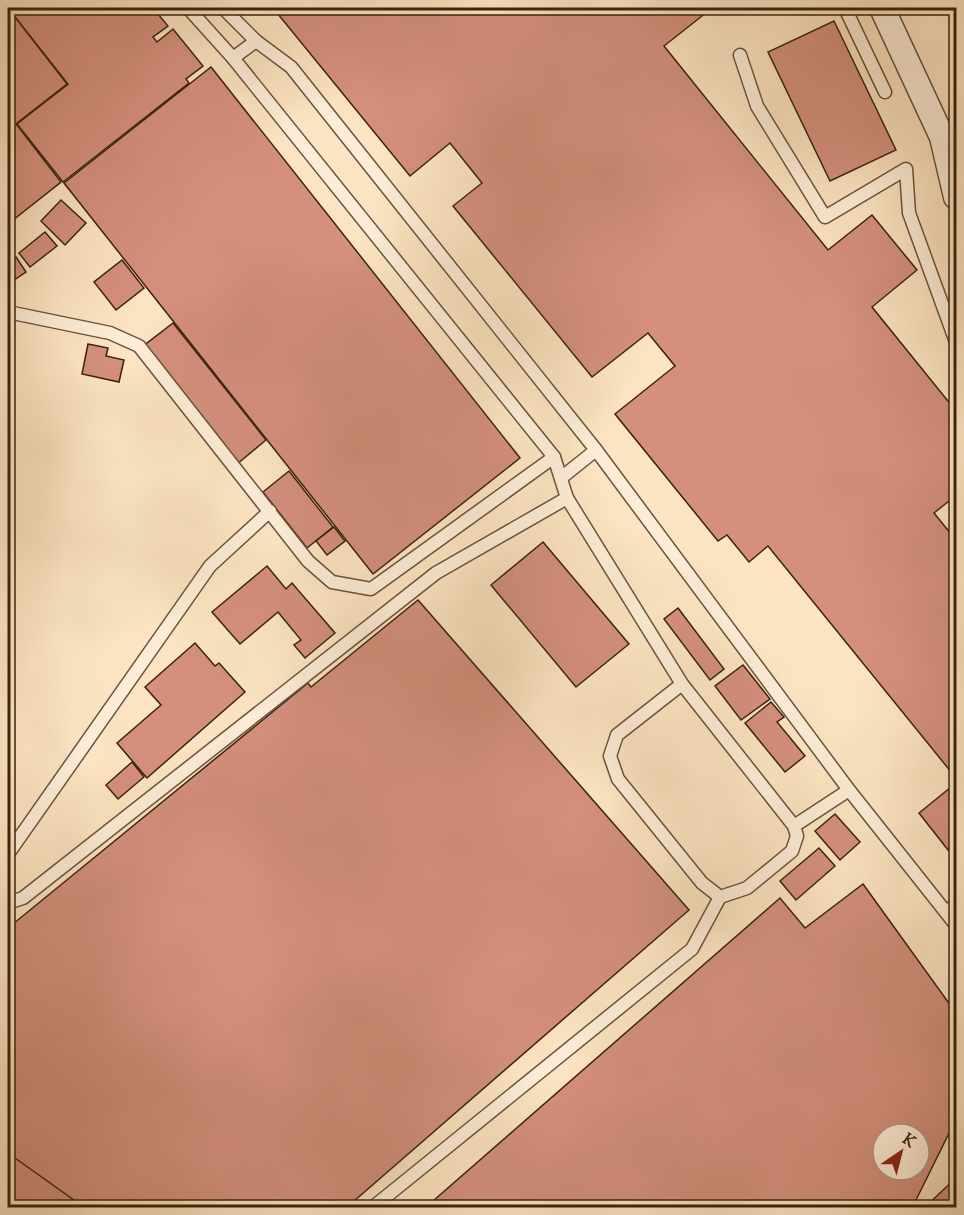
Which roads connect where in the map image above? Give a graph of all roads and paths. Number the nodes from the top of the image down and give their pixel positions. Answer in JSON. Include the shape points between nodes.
{"nodes":[{"id":1,"x":188,"y":8,"type":"edge"},
{"id":2,"x":223,"y":8,"type":"edge"},
{"id":3,"x":845,"y":8,"type":"edge"},
{"id":4,"x":882,"y":8,"type":"edge"},
{"id":5,"x":256,"y":41,"type":"junction"},
{"id":6,"x":740,"y":56,"type":"dead end"},
{"id":7,"x":232,"y":58,"type":"junction"},
{"id":8,"x":885,"y":92,"type":"dead end"},
{"id":9,"x":957,"y":197,"type":"edge"},
{"id":10,"x":8,"y":312,"type":"edge"},
{"id":11,"x":957,"y":342,"type":"edge"},
{"id":12,"x":596,"y":450,"type":"junction"},
{"id":13,"x":554,"y":458,"type":"junction"},
{"id":14,"x":561,"y":478,"type":"junction"},
{"id":15,"x":567,"y":498,"type":"junction"},
{"id":16,"x":270,"y":511,"type":"junction"},
{"id":17,"x":682,"y":684,"type":"junction"},
{"id":18,"x":849,"y":790,"type":"junction"},
{"id":19,"x":794,"y":826,"type":"junction"},
{"id":20,"x":8,"y":854,"type":"edge"},
{"id":21,"x":720,"y":897,"type":"junction"},
{"id":22,"x":8,"y":903,"type":"edge"},
{"id":23,"x":952,"y":908,"type":"edge"},
{"id":24,"x":957,"y":925,"type":"edge"},
{"id":25,"x":372,"y":1208,"type":"edge"}],
"edges":[{"from":1,"to":7,"type":"lane"},
{"from":2,"to":5,"type":"lane"},
{"from":3,"to":8,"type":"lane"},
{"from":4,"to":9,"type":"street","via":[[942,137]]},
{"from":5,"to":7,"type":"lane"},
{"from":5,"to":12,"type":"lane","via":[[291,67]]},
{"from":6,"to":11,"type":"lane","via":[[757,106],[825,217],[906,169],[909,213]]},
{"from":7,"to":13,"type":"lane"},
{"from":10,"to":16,"type":"lane","via":[[110,333],[139,346]]},
{"from":12,"to":14,"type":"lane"},
{"from":12,"to":18,"type":"lane"},
{"from":13,"to":14,"type":"lane"},
{"from":13,"to":16,"type":"lane","via":[[372,589],[332,582],[308,561]]},
{"from":14,"to":15,"type":"lane"},
{"from":15,"to":17,"type":"lane"},
{"from":15,"to":22,"type":"lane","via":[[436,573],[23,898]]},
{"from":16,"to":20,"type":"lane","via":[[210,566]]},
{"from":17,"to":19,"type":"lane"},
{"from":17,"to":21,"type":"lane","via":[[617,735],[610,756],[618,779],[702,883]]},
{"from":18,"to":19,"type":"lane"},
{"from":18,"to":23,"type":"lane"},
{"from":19,"to":21,"type":"lane","via":[[792,851],[747,888]]},
{"from":21,"to":25,"type":"lane","via":[[692,949]]},
{"from":23,"to":24,"type":"lane"}]}
